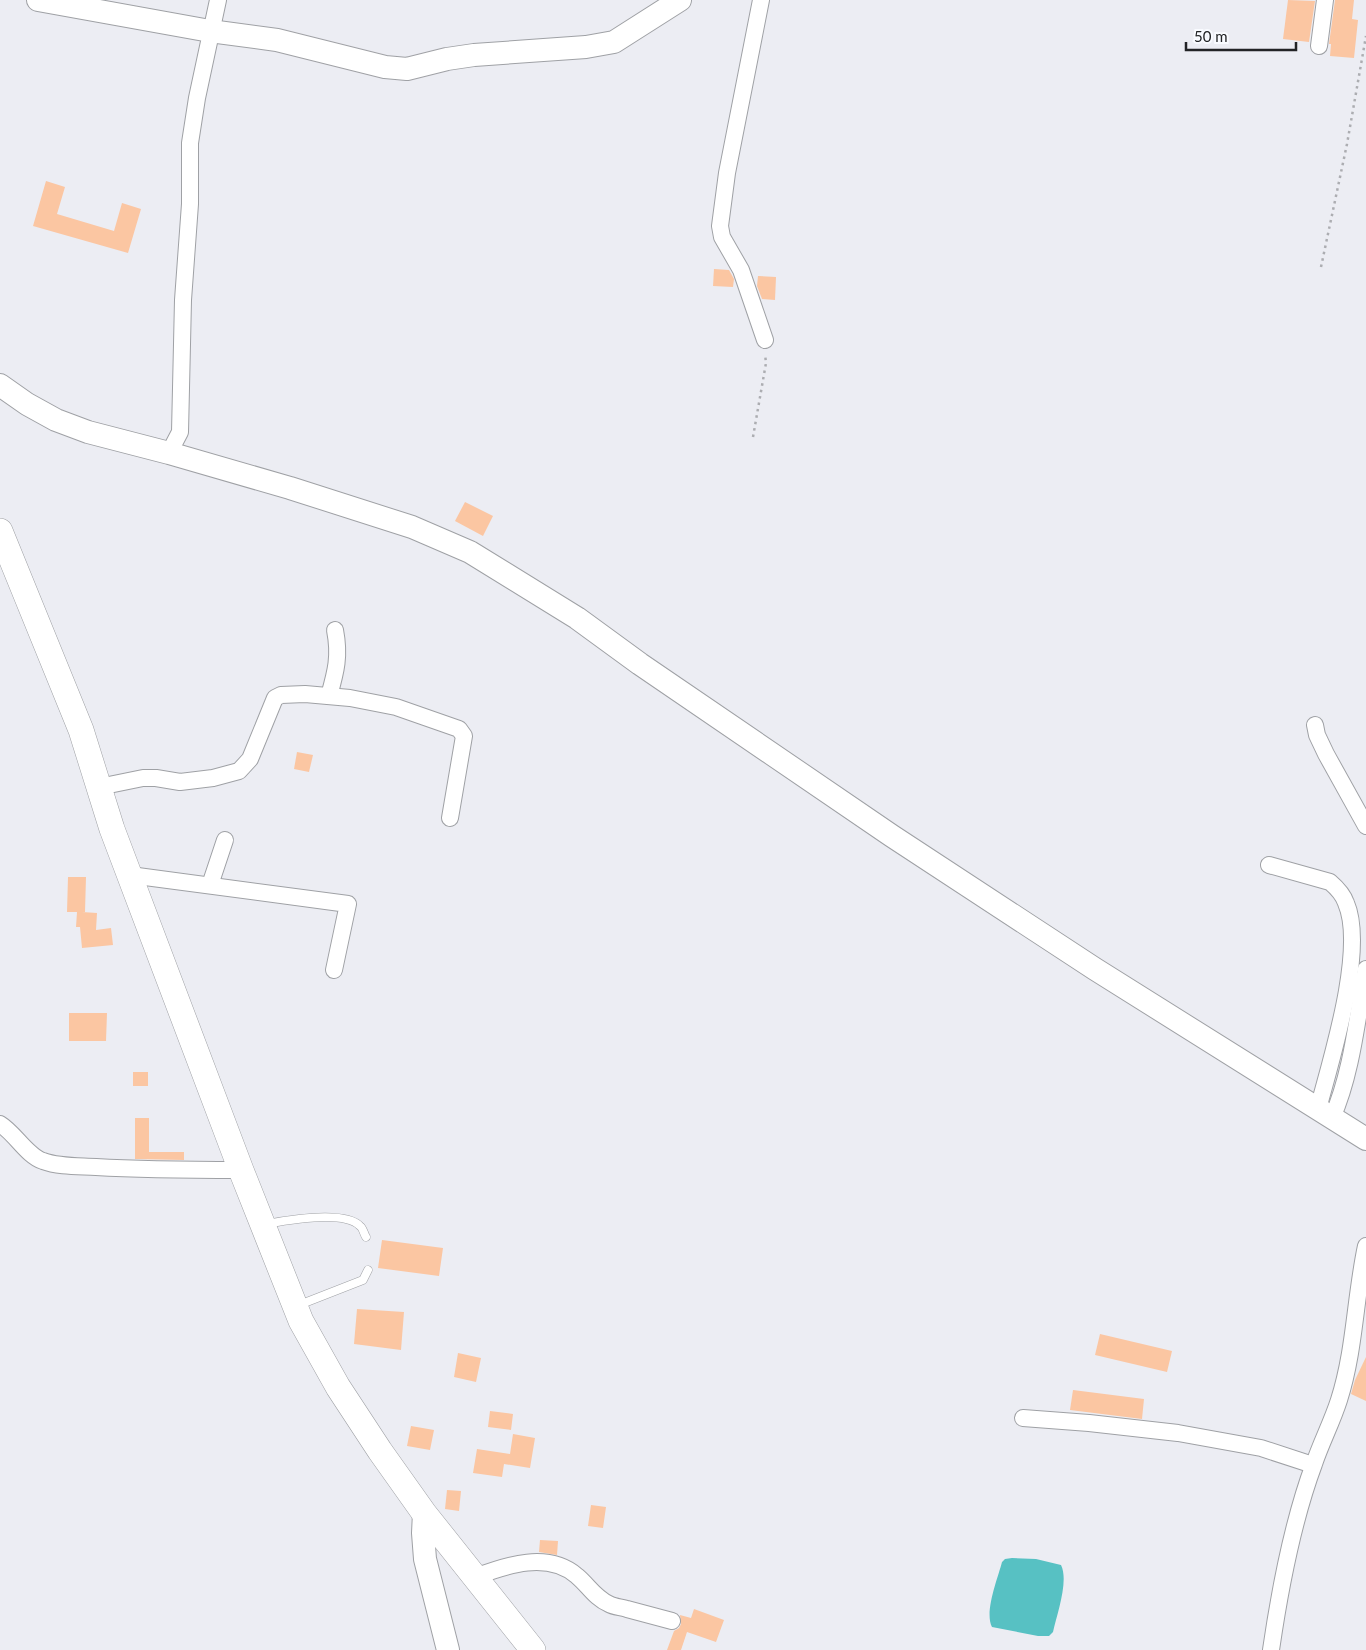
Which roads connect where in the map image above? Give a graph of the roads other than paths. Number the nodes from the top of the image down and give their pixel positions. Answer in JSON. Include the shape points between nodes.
{"nodes":[{"id":1,"x":38,"y":0,"type":"edge"},
{"id":2,"x":218,"y":0,"type":"edge"},
{"id":3,"x":680,"y":0,"type":"edge"},
{"id":4,"x":762,"y":0,"type":"edge"},
{"id":5,"x":1325,"y":0,"type":"edge"},
{"id":6,"x":210,"y":30,"type":"junction"},
{"id":7,"x":1319,"y":46,"type":"dead end"},
{"id":8,"x":765,"y":340,"type":"road end"},
{"id":9,"x":0,"y":385,"type":"edge"},
{"id":10,"x":169,"y":453,"type":"junction"},
{"id":11,"x":0,"y":532,"type":"edge"},
{"id":12,"x":335,"y":630,"type":"dead end"},
{"id":13,"x":329,"y":696,"type":"junction"},
{"id":14,"x":1315,"y":725,"type":"dead end"},
{"id":15,"x":99,"y":787,"type":"junction"},
{"id":16,"x":450,"y":818,"type":"dead end"},
{"id":17,"x":1366,"y":826,"type":"edge"},
{"id":18,"x":225,"y":840,"type":"dead end"},
{"id":19,"x":1269,"y":865,"type":"dead end"},
{"id":20,"x":130,"y":875,"type":"junction"},
{"id":21,"x":210,"y":885,"type":"junction"},
{"id":22,"x":1366,"y":969,"type":"edge"},
{"id":23,"x":334,"y":970,"type":"dead end"},
{"id":24,"x":1325,"y":1113,"type":"junction"},
{"id":25,"x":0,"y":1124,"type":"edge"},
{"id":26,"x":1366,"y":1139,"type":"edge"},
{"id":27,"x":242,"y":1170,"type":"junction"},
{"id":28,"x":263,"y":1224,"type":"junction"},
{"id":29,"x":366,"y":1237,"type":"dead end"},
{"id":30,"x":1366,"y":1246,"type":"edge"},
{"id":31,"x":368,"y":1270,"type":"dead end"},
{"id":32,"x":295,"y":1306,"type":"junction"},
{"id":33,"x":1023,"y":1418,"type":"dead end"},
{"id":34,"x":1313,"y":1465,"type":"junction"},
{"id":35,"x":424,"y":1513,"type":"junction"},
{"id":36,"x":474,"y":1577,"type":"junction"},
{"id":37,"x":672,"y":1621,"type":"dead end"},
{"id":38,"x":448,"y":1650,"type":"edge"},
{"id":39,"x":532,"y":1650,"type":"edge"},
{"id":40,"x":1271,"y":1650,"type":"edge"}],
"edges":[{"from":1,"to":6,"type":"main road"},
{"from":2,"to":6,"type":"street"},
{"from":3,"to":6,"type":"main road","via":[[614,42],[474,55],[407,68],[385,67],[277,40]]},
{"from":4,"to":8,"type":"street","via":[[727,173],[720,226],[722,237],[741,270]]},
{"from":5,"to":7,"type":"street"},
{"from":6,"to":10,"type":"street","via":[[190,143],[180,432]]},
{"from":9,"to":10,"type":"main road","via":[[27,404],[64,423]]},
{"from":10,"to":24,"type":"main road","via":[[412,527],[470,552],[577,618],[908,847]]},
{"from":11,"to":15,"type":"main road","via":[[81,730]]},
{"from":12,"to":13,"type":"street","via":[[337,668]]},
{"from":13,"to":15,"type":"street","via":[[281,694],[275,698],[250,759],[239,771],[180,782],[143,778]]},
{"from":13,"to":16,"type":"street","via":[[396,707],[459,729],[464,736]]},
{"from":14,"to":17,"type":"street","via":[[1326,754]]},
{"from":15,"to":20,"type":"main road"},
{"from":18,"to":21,"type":"street"},
{"from":19,"to":24,"type":"street","via":[[1330,882],[1338,888],[1351,919],[1351,966]]},
{"from":20,"to":21,"type":"street"},
{"from":20,"to":27,"type":"main road"},
{"from":21,"to":23,"type":"street","via":[[348,904]]},
{"from":22,"to":24,"type":"street","via":[[1339,1102]]},
{"from":24,"to":26,"type":"main road"},
{"from":25,"to":27,"type":"street","via":[[42,1161],[63,1165],[144,1170]]},
{"from":27,"to":28,"type":"main road"},
{"from":28,"to":29,"type":"lane","via":[[308,1218],[347,1220],[360,1226]]},
{"from":28,"to":32,"type":"main road"},
{"from":30,"to":34,"type":"street","via":[[1349,1362],[1339,1401]]},
{"from":31,"to":32,"type":"lane","via":[[363,1280]]},
{"from":32,"to":35,"type":"main road","via":[[338,1387]]},
{"from":33,"to":34,"type":"street","via":[[1178,1433],[1261,1448]]},
{"from":34,"to":40,"type":"street","via":[[1295,1527]]},
{"from":35,"to":36,"type":"main road"},
{"from":35,"to":38,"type":"main road","via":[[425,1560]]},
{"from":36,"to":37,"type":"street","via":[[500,1567],[532,1562],[558,1565],[569,1569],[608,1604]]},
{"from":36,"to":39,"type":"main road"}]}
